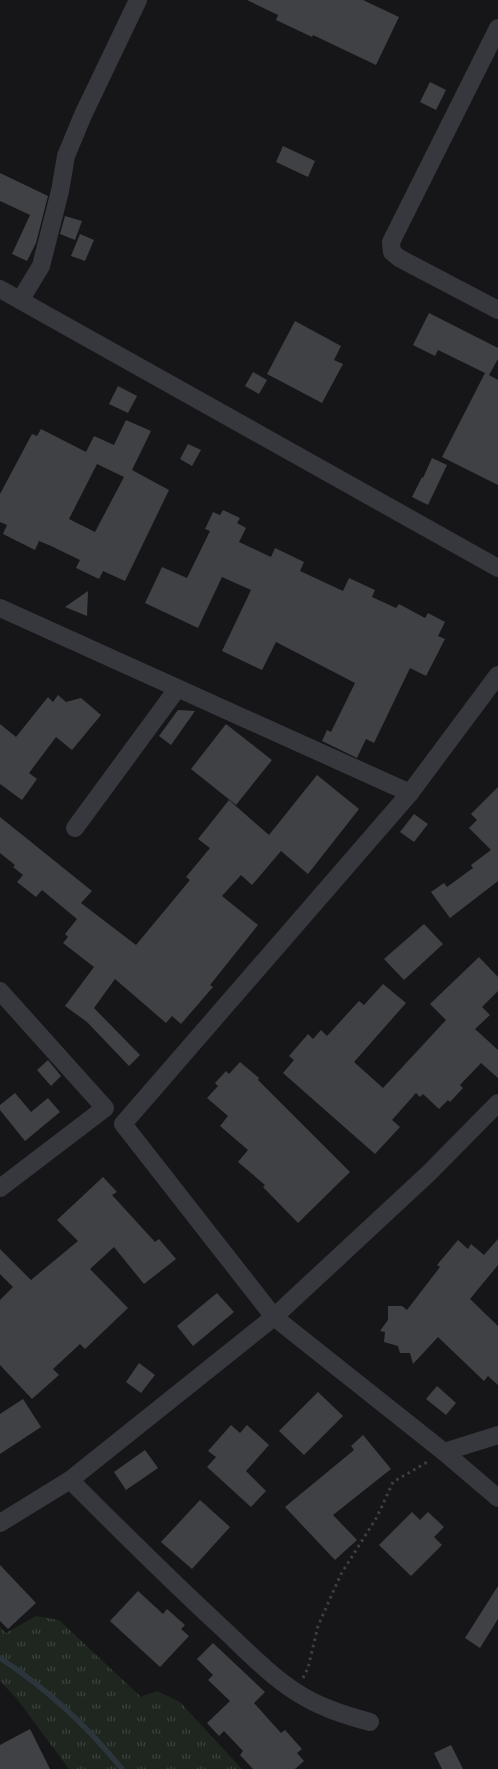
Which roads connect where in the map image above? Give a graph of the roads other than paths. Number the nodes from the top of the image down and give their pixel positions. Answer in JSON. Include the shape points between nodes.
{"nodes":[{"id":1,"x":138,"y":0,"type":"edge"},
{"id":2,"x":498,"y":28,"type":"edge"},
{"id":3,"x":0,"y":289,"type":"edge"},
{"id":4,"x":21,"y":299,"type":"junction"},
{"id":5,"x":498,"y":310,"type":"edge"},
{"id":6,"x":498,"y":568,"type":"edge"},
{"id":7,"x":0,"y":608,"type":"edge"},
{"id":8,"x":498,"y":675,"type":"edge"},
{"id":9,"x":177,"y":689,"type":"junction"},
{"id":10,"x":410,"y":793,"type":"junction"},
{"id":11,"x":75,"y":828,"type":"dead end"},
{"id":12,"x":0,"y":991,"type":"edge"},
{"id":13,"x":498,"y":1103,"type":"edge"},
{"id":14,"x":105,"y":1108,"type":"junction"},
{"id":15,"x":123,"y":1124,"type":"junction"},
{"id":16,"x":0,"y":1188,"type":"edge"},
{"id":17,"x":274,"y":1317,"type":"junction"},
{"id":18,"x":498,"y":1435,"type":"edge"},
{"id":19,"x":444,"y":1452,"type":"junction"},
{"id":20,"x":70,"y":1480,"type":"junction"},
{"id":21,"x":498,"y":1498,"type":"edge"},
{"id":22,"x":0,"y":1523,"type":"edge"},
{"id":23,"x":370,"y":1722,"type":"dead end"}],
"edges":[{"from":1,"to":4,"type":"street","via":[[66,156],[41,266]]},
{"from":2,"to":5,"type":"street","via":[[390,242],[392,252],[399,258]]},
{"from":3,"to":4,"type":"street"},
{"from":4,"to":6,"type":"street"},
{"from":7,"to":9,"type":"street"},
{"from":8,"to":10,"type":"street"},
{"from":9,"to":10,"type":"street"},
{"from":9,"to":11,"type":"street"},
{"from":10,"to":15,"type":"street"},
{"from":12,"to":14,"type":"street"},
{"from":13,"to":17,"type":"street","via":[[429,1173]]},
{"from":14,"to":15,"type":"street"},
{"from":14,"to":16,"type":"street"},
{"from":15,"to":17,"type":"street"},
{"from":17,"to":19,"type":"street"},
{"from":17,"to":20,"type":"street"},
{"from":18,"to":19,"type":"street"},
{"from":19,"to":21,"type":"street"},
{"from":20,"to":22,"type":"street"},
{"from":20,"to":23,"type":"street","via":[[165,1575],[271,1673],[296,1692],[338,1713]]}]}
